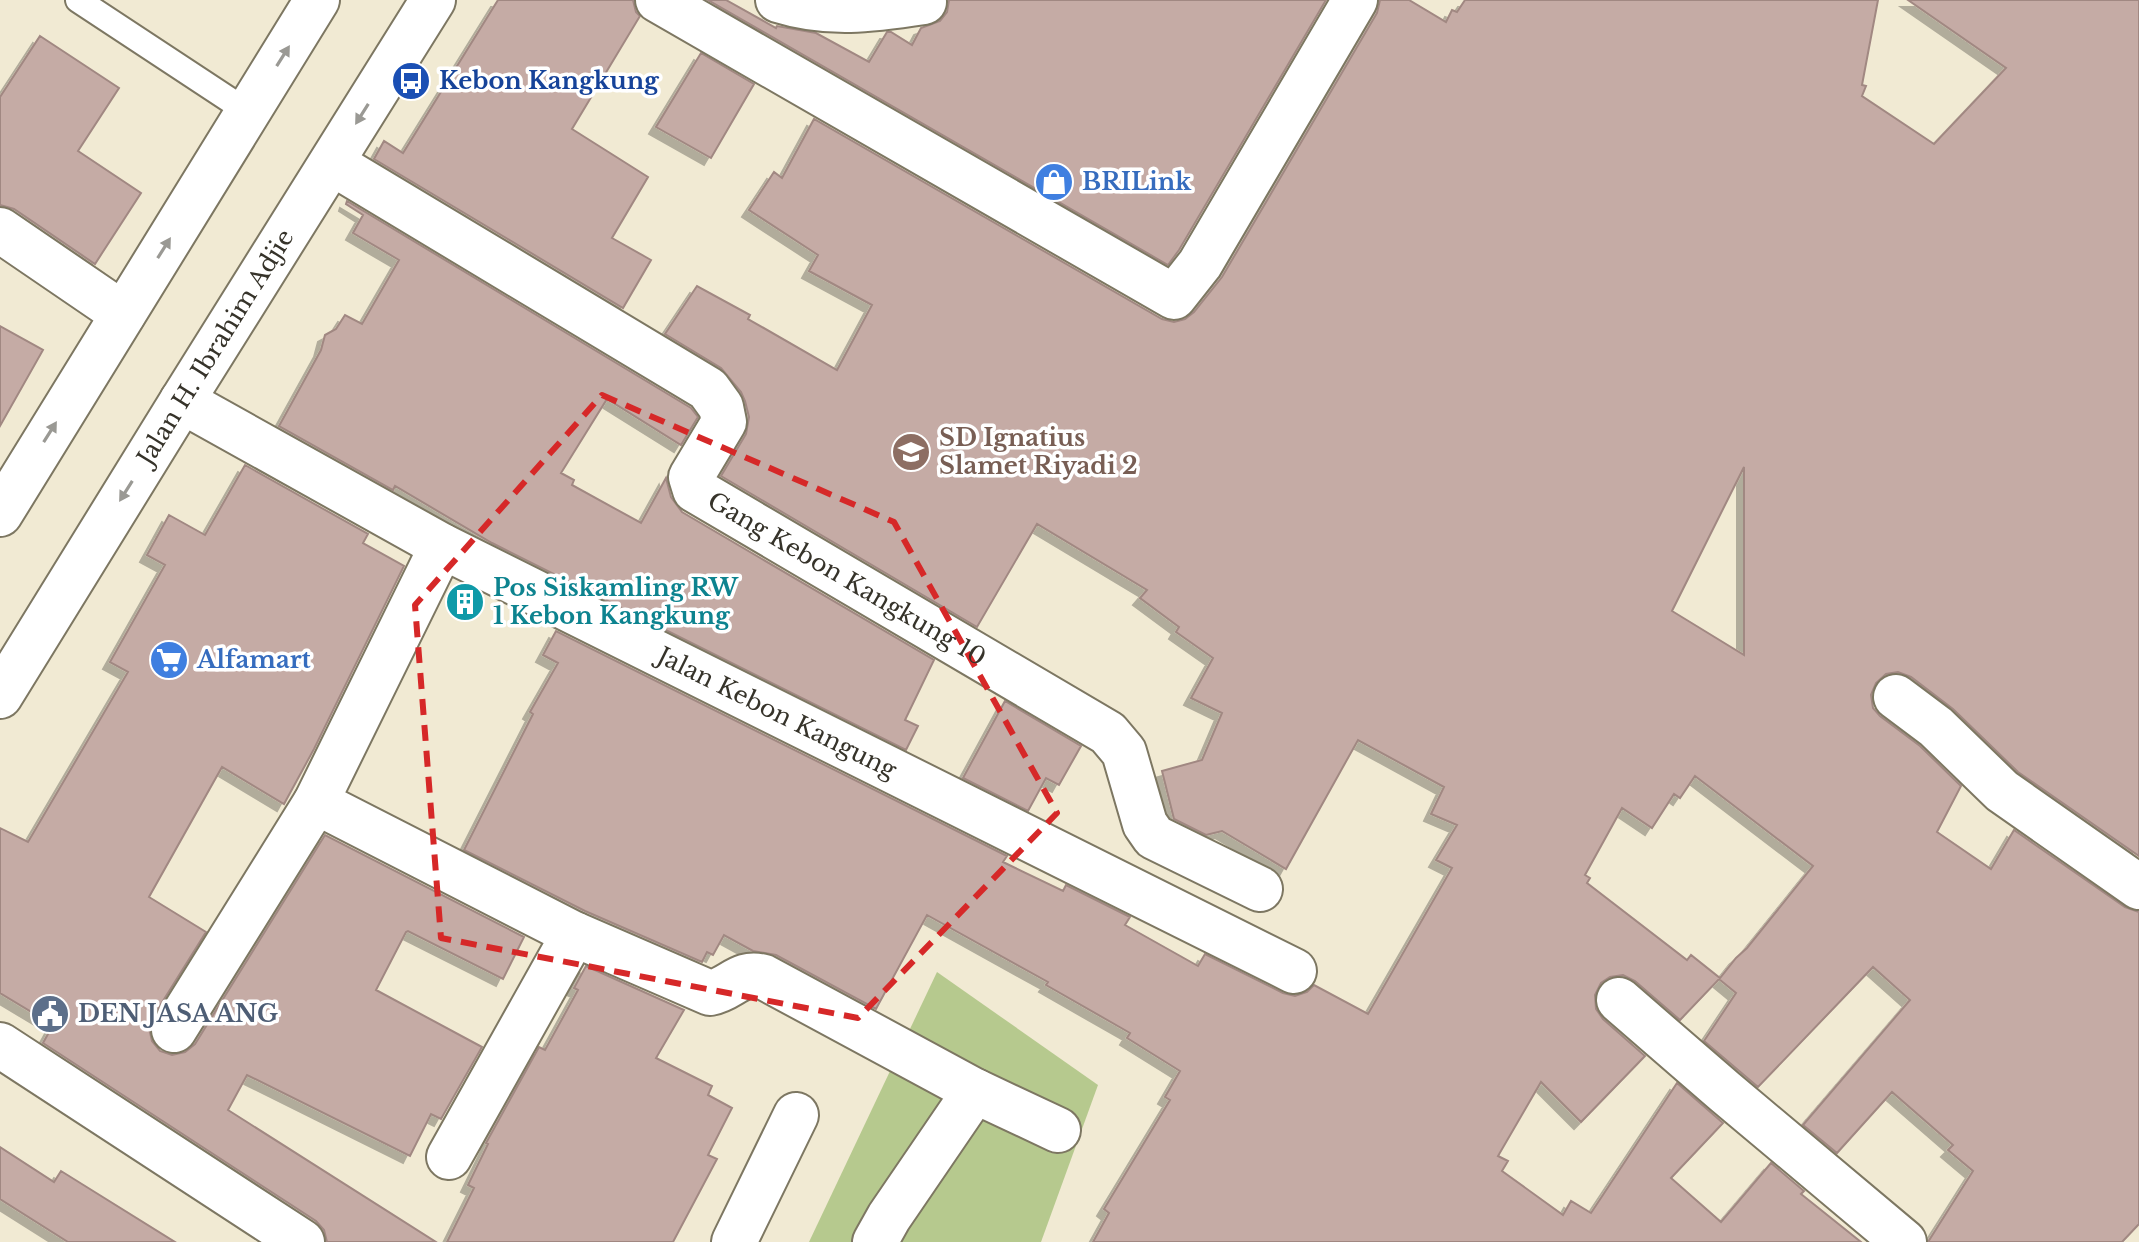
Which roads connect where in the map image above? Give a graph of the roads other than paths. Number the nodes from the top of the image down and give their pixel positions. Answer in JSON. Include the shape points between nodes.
{"nodes":[{"id":1,"x":78,"y":0,"type":"edge"},
{"id":2,"x":317,"y":0,"type":"edge"},
{"id":3,"x":433,"y":0,"type":"edge"},
{"id":4,"x":658,"y":0,"type":"edge"},
{"id":5,"x":778,"y":0,"type":"edge"},
{"id":6,"x":1355,"y":0,"type":"edge"},
{"id":7,"x":924,"y":2,"type":"dead end"},
{"id":8,"x":248,"y":112,"type":"junction"},
{"id":9,"x":332,"y":163,"type":"junction"},
{"id":10,"x":0,"y":230,"type":"edge"},
{"id":11,"x":123,"y":314,"type":"junction"},
{"id":12,"x":182,"y":401,"type":"junction"},
{"id":13,"x":3,"y":502,"type":"edge"},
{"id":14,"x":442,"y":546,"type":"junction"},
{"id":15,"x":0,"y":696,"type":"edge"},
{"id":16,"x":1896,"y":697,"type":"dead end"},
{"id":17,"x":316,"y":802,"type":"junction"},
{"id":18,"x":2139,"y":887,"type":"edge"},
{"id":19,"x":1260,"y":889,"type":"dead end"},
{"id":20,"x":574,"y":934,"type":"junction"},
{"id":21,"x":1294,"y":971,"type":"dead end"},
{"id":22,"x":1619,"y":1000,"type":"dead end"},
{"id":23,"x":174,"y":1030,"type":"dead end"},
{"id":24,"x":0,"y":1045,"type":"edge"},
{"id":25,"x":975,"y":1091,"type":"junction"},
{"id":26,"x":796,"y":1115,"type":"dead end"},
{"id":27,"x":1058,"y":1130,"type":"dead end"},
{"id":28,"x":449,"y":1157,"type":"dead end"},
{"id":29,"x":302,"y":1242,"type":"edge"},
{"id":30,"x":734,"y":1242,"type":"edge"},
{"id":31,"x":875,"y":1242,"type":"edge"},
{"id":32,"x":1904,"y":1242,"type":"edge"}],
"edges":[{"from":1,"to":8,"type":"lane"},
{"from":8,"to":2,"type":"street","one_way":true},
{"from":3,"to":9,"type":"street","name":"Jalan H. Ibrahim Adjie","one_way":true},
{"from":4,"to":6,"type":"street","via":[[1174,297],[1200,264]]},
{"from":5,"to":7,"type":"street","via":[[829,11]]},
{"from":11,"to":8,"type":"street","one_way":true},
{"from":9,"to":12,"type":"street","name":"Jalan H. Ibrahim Adjie"},
{"from":9,"to":19,"type":"street","name":"Gang Kebon Kangkung 10","via":[[708,389],[724,422],[691,477],[695,490],[1108,733],[1124,752],[1145,824],[1154,837]]},
{"from":10,"to":11,"type":"street"},
{"from":13,"to":11,"type":"street","one_way":true},
{"from":12,"to":14,"type":"street","name":"Jalan Kebon Kangung"},
{"from":12,"to":15,"type":"street","name":"Jalan H. Ibrahim Adjie","one_way":true},
{"from":14,"to":17,"type":"street"},
{"from":14,"to":21,"type":"street","name":"Jalan Kebon Kangung"},
{"from":16,"to":18,"type":"street","via":[[1936,727],[2002,791]]},
{"from":17,"to":20,"type":"street"},
{"from":17,"to":23,"type":"street"},
{"from":20,"to":25,"type":"street","via":[[710,993],[745,976],[764,977]]},
{"from":20,"to":28,"type":"street"},
{"from":22,"to":32,"type":"street"},
{"from":24,"to":29,"type":"street"},
{"from":25,"to":27,"type":"street"},
{"from":25,"to":31,"type":"street"},
{"from":26,"to":30,"type":"street"}]}
